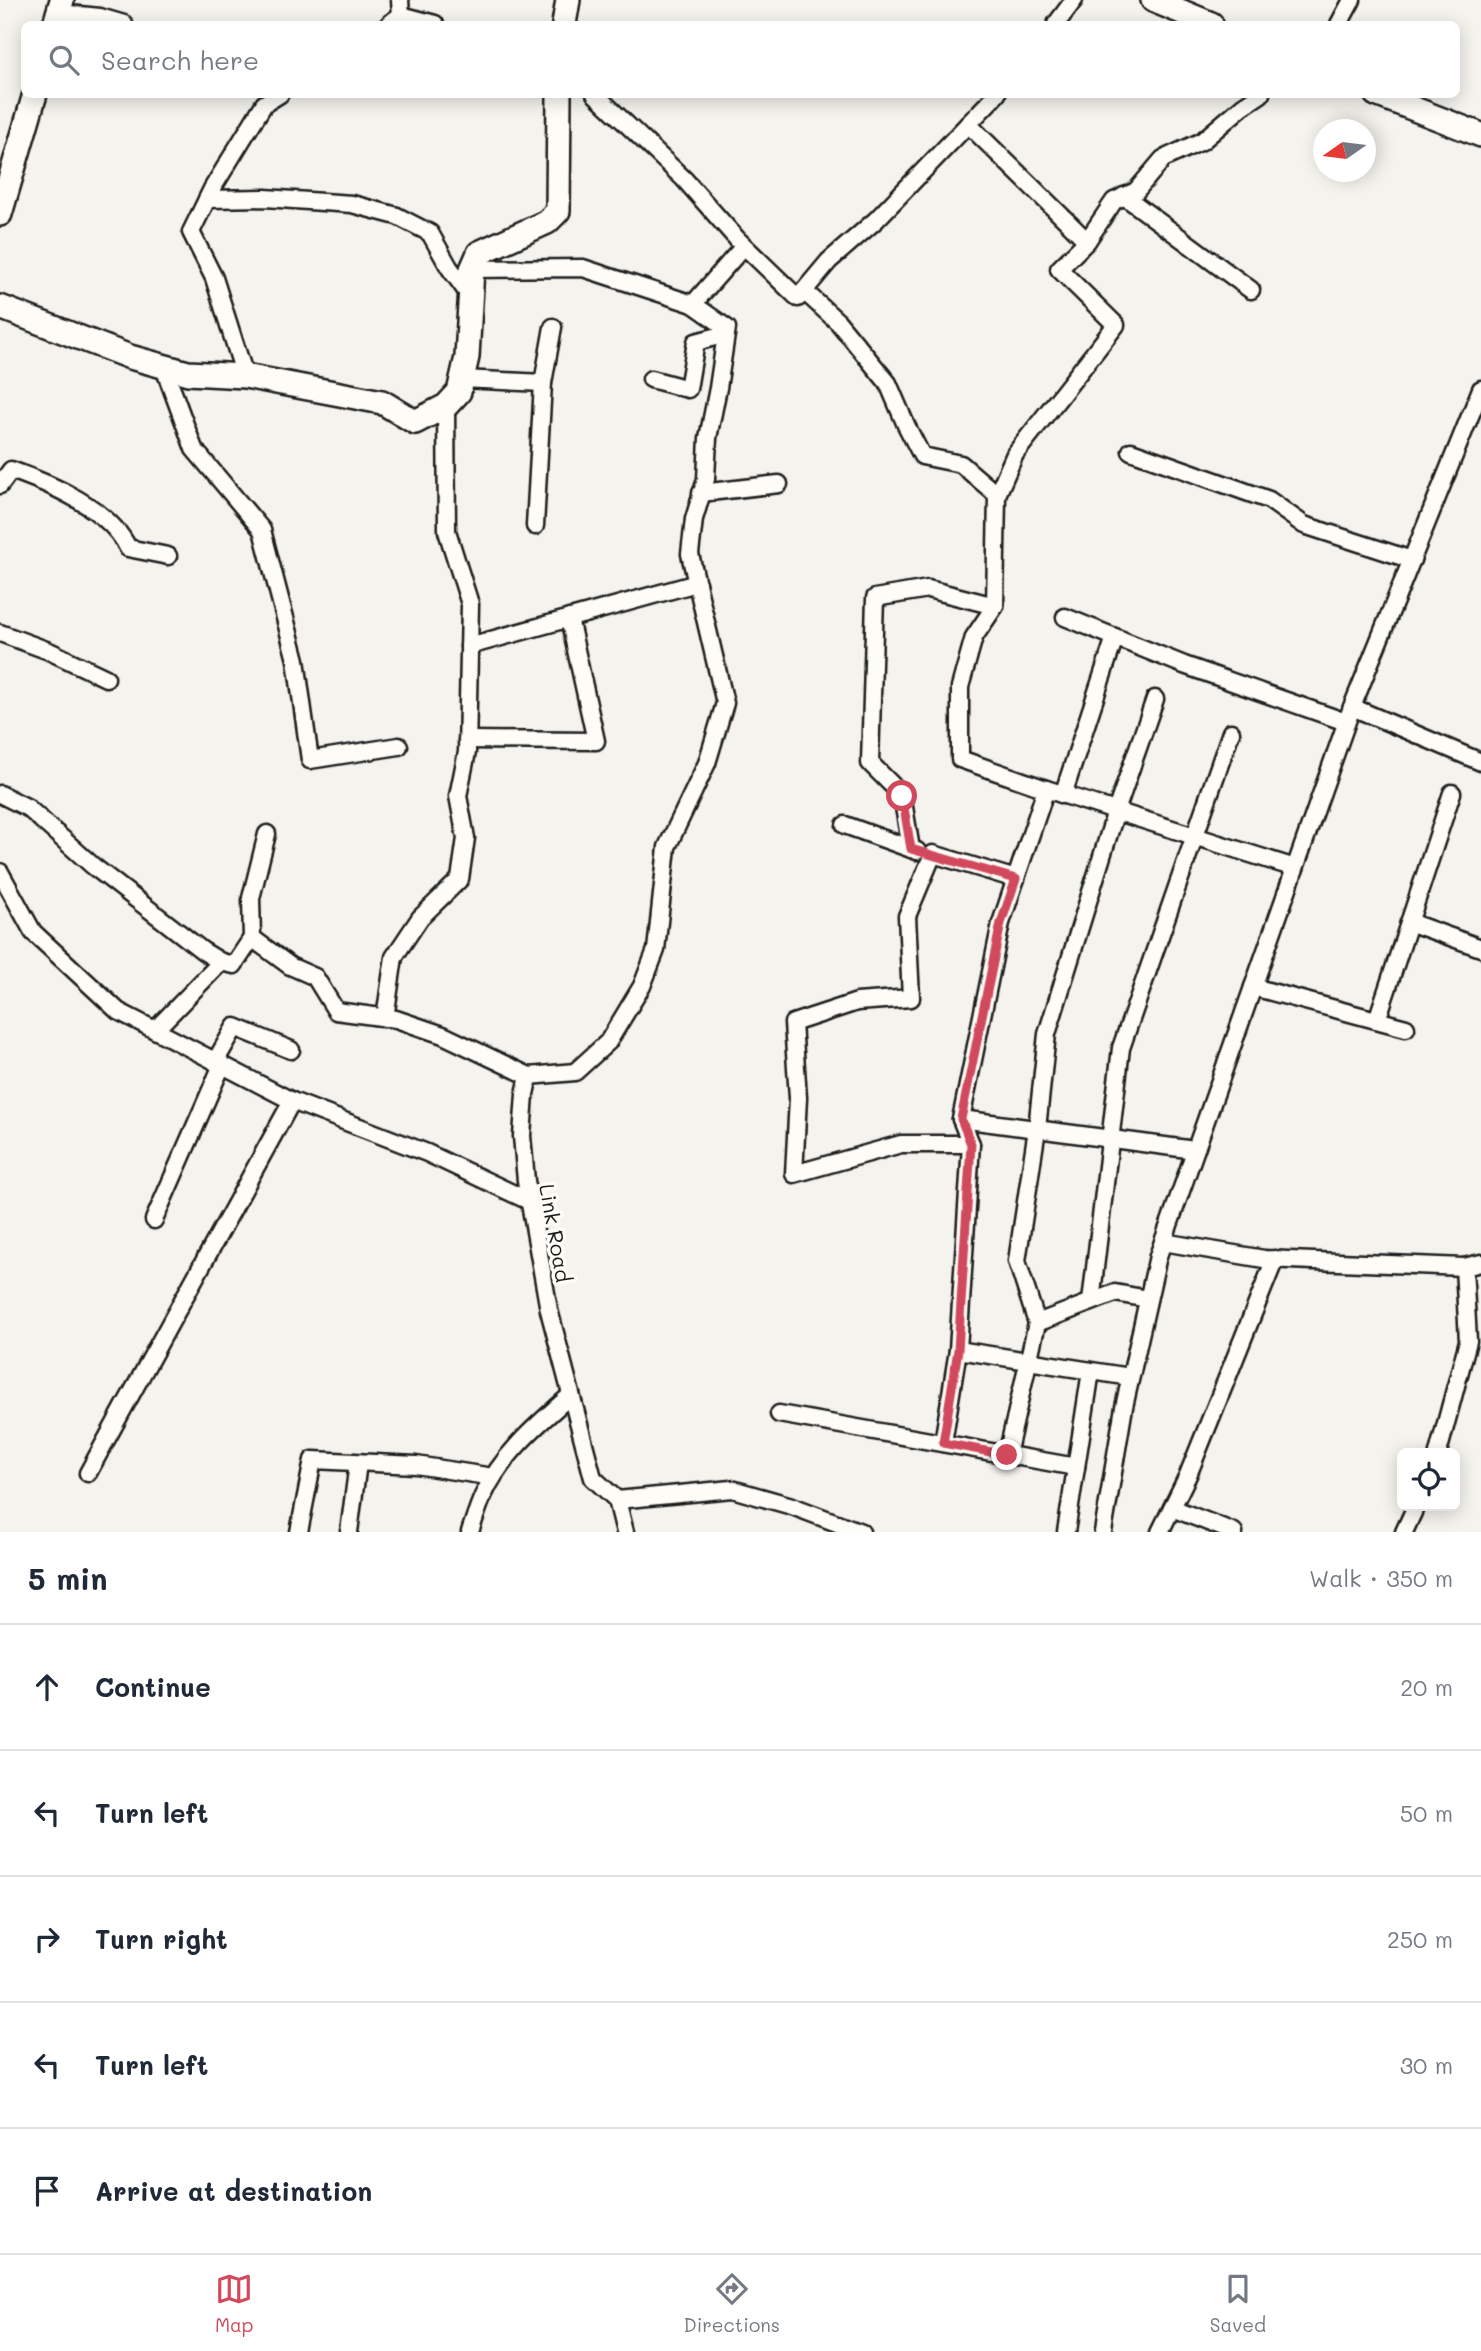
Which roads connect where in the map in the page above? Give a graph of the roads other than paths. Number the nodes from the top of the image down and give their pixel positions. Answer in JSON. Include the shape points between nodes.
{"nodes":[{"id":1,"x":569,"y":0,"type":"edge"},
{"id":2,"x":1074,"y":0,"type":"edge"},
{"id":3,"x":1153,"y":0,"type":"edge"},
{"id":4,"x":1352,"y":0,"type":"edge"},
{"id":5,"x":1190,"y":7,"type":"edge"},
{"id":6,"x":59,"y":12,"type":"edge"},
{"id":7,"x":397,"y":13,"type":"edge"},
{"id":8,"x":112,"y":21,"type":"edge"},
{"id":9,"x":425,"y":21,"type":"edge"},
{"id":10,"x":565,"y":21,"type":"edge"},
{"id":11,"x":1058,"y":21,"type":"edge"},
{"id":12,"x":1207,"y":21,"type":"edge"},
{"id":13,"x":1341,"y":21,"type":"edge"},
{"id":14,"x":34,"y":98,"type":"edge"},
{"id":15,"x":273,"y":98,"type":"edge"},
{"id":16,"x":559,"y":98,"type":"edge"},
{"id":17,"x":599,"y":98,"type":"edge"},
{"id":18,"x":993,"y":98,"type":"edge"},
{"id":19,"x":1256,"y":98,"type":"edge"},
{"id":20,"x":1386,"y":98,"type":"edge"},
{"id":21,"x":968,"y":124,"type":"junction"},
{"id":22,"x":1481,"y":135,"type":"edge"},
{"id":23,"x":1124,"y":196,"type":"junction"},
{"id":24,"x":207,"y":199,"type":"junction"},
{"id":25,"x":0,"y":214,"type":"edge"},
{"id":26,"x":1087,"y":241,"type":"junction"},
{"id":27,"x":744,"y":246,"type":"junction"},
{"id":28,"x":472,"y":269,"type":"junction"},
{"id":29,"x":1251,"y":290,"type":"dead end"},
{"id":30,"x":804,"y":291,"type":"junction"},
{"id":31,"x":470,"y":296,"type":"junction"},
{"id":32,"x":693,"y":304,"type":"junction"},
{"id":33,"x":0,"y":307,"type":"edge"},
{"id":34,"x":553,"y":327,"type":"dead end"},
{"id":35,"x":726,"y":334,"type":"junction"},
{"id":36,"x":163,"y":365,"type":"junction"},
{"id":37,"x":245,"y":376,"type":"junction"},
{"id":38,"x":462,"y":379,"type":"junction"},
{"id":39,"x":651,"y":379,"type":"dead end"},
{"id":40,"x":543,"y":383,"type":"junction"},
{"id":41,"x":1481,"y":389,"type":"edge"},
{"id":42,"x":446,"y":406,"type":"junction"},
{"id":43,"x":1131,"y":451,"type":"dead end"},
{"id":44,"x":779,"y":484,"type":"dead end"},
{"id":45,"x":0,"y":485,"type":"edge"},
{"id":46,"x":701,"y":493,"type":"junction"},
{"id":47,"x":998,"y":495,"type":"junction"},
{"id":48,"x":535,"y":526,"type":"dead end"},
{"id":49,"x":168,"y":556,"type":"dead end"},
{"id":50,"x":1412,"y":560,"type":"junction"},
{"id":51,"x":697,"y":583,"type":"junction"},
{"id":52,"x":995,"y":606,"type":"junction"},
{"id":53,"x":1065,"y":617,"type":"dead end"},
{"id":54,"x":569,"y":618,"type":"junction"},
{"id":55,"x":0,"y":633,"type":"edge"},
{"id":56,"x":1115,"y":637,"type":"junction"},
{"id":57,"x":469,"y":646,"type":"junction"},
{"id":58,"x":106,"y":678,"type":"dead end"},
{"id":59,"x":1155,"y":699,"type":"dead end"},
{"id":60,"x":1349,"y":715,"type":"junction"},
{"id":61,"x":1231,"y":732,"type":"dead end"},
{"id":62,"x":467,"y":740,"type":"junction"},
{"id":63,"x":399,"y":746,"type":"dead end"},
{"id":64,"x":1481,"y":762,"type":"edge"},
{"id":65,"x":1046,"y":789,"type":"junction"},
{"id":66,"x":1452,"y":793,"type":"dead end"},
{"id":67,"x":0,"y":794,"type":"edge"},
{"id":68,"x":1063,"y":795,"type":"junction"},
{"id":69,"x":1116,"y":811,"type":"junction"},
{"id":70,"x":845,"y":825,"type":"dead end"},
{"id":71,"x":267,"y":834,"type":"dead end"},
{"id":72,"x":1195,"y":836,"type":"junction"},
{"id":73,"x":911,"y":849,"type":"junction"},
{"id":74,"x":932,"y":857,"type":"junction"},
{"id":75,"x":1295,"y":868,"type":"junction"},
{"id":76,"x":0,"y":872,"type":"edge"},
{"id":77,"x":1016,"y":879,"type":"junction"},
{"id":78,"x":1409,"y":922,"type":"junction"},
{"id":79,"x":252,"y":938,"type":"junction"},
{"id":80,"x":1481,"y":948,"type":"edge"},
{"id":81,"x":221,"y":962,"type":"junction"},
{"id":82,"x":1253,"y":987,"type":"junction"},
{"id":83,"x":385,"y":1018,"type":"junction"},
{"id":84,"x":1377,"y":1020,"type":"junction"},
{"id":85,"x":1406,"y":1028,"type":"dead end"},
{"id":86,"x":155,"y":1030,"type":"junction"},
{"id":87,"x":291,"y":1050,"type":"dead end"},
{"id":88,"x":219,"y":1063,"type":"junction"},
{"id":89,"x":530,"y":1076,"type":"junction"},
{"id":90,"x":292,"y":1101,"type":"junction"},
{"id":91,"x":961,"y":1119,"type":"junction"},
{"id":92,"x":1037,"y":1129,"type":"junction"},
{"id":93,"x":1110,"y":1139,"type":"junction"},
{"id":94,"x":971,"y":1144,"type":"junction"},
{"id":95,"x":1195,"y":1150,"type":"junction"},
{"id":96,"x":529,"y":1201,"type":"junction"},
{"id":97,"x":154,"y":1220,"type":"dead end"},
{"id":98,"x":1163,"y":1242,"type":"junction"},
{"id":99,"x":1275,"y":1259,"type":"junction"},
{"id":100,"x":1481,"y":1263,"type":"edge"},
{"id":101,"x":1464,"y":1267,"type":"junction"},
{"id":102,"x":1148,"y":1300,"type":"junction"},
{"id":103,"x":1091,"y":1302,"type":"junction"},
{"id":104,"x":1037,"y":1323,"type":"junction"},
{"id":105,"x":1475,"y":1342,"type":"edge"},
{"id":106,"x":958,"y":1350,"type":"junction"},
{"id":107,"x":1029,"y":1362,"type":"junction"},
{"id":108,"x":1091,"y":1371,"type":"junction"},
{"id":109,"x":1130,"y":1377,"type":"junction"},
{"id":110,"x":572,"y":1395,"type":"junction"},
{"id":111,"x":779,"y":1414,"type":"dead end"},
{"id":112,"x":943,"y":1443,"type":"junction"},
{"id":113,"x":1440,"y":1448,"type":"edge"},
{"id":114,"x":1007,"y":1455,"type":"junction"},
{"id":115,"x":358,"y":1463,"type":"junction"},
{"id":116,"x":1076,"y":1467,"type":"junction"},
{"id":117,"x":88,"y":1473,"type":"dead end"},
{"id":118,"x":493,"y":1477,"type":"junction"},
{"id":119,"x":617,"y":1500,"type":"junction"},
{"id":120,"x":1172,"y":1508,"type":"junction"},
{"id":121,"x":1414,"y":1511,"type":"edge"},
{"id":122,"x":299,"y":1532,"type":"edge"},
{"id":123,"x":349,"y":1532,"type":"edge"},
{"id":124,"x":470,"y":1532,"type":"edge"},
{"id":125,"x":625,"y":1532,"type":"edge"},
{"id":126,"x":861,"y":1532,"type":"edge"},
{"id":127,"x":1066,"y":1532,"type":"edge"},
{"id":128,"x":1103,"y":1532,"type":"edge"},
{"id":129,"x":1160,"y":1532,"type":"edge"},
{"id":130,"x":1234,"y":1532,"type":"edge"},
{"id":131,"x":1404,"y":1532,"type":"edge"}],
"edges":[{"from":1,"to":10,"type":"street"},
{"from":2,"to":11,"type":"street"},
{"from":3,"to":5,"type":"street"},
{"from":4,"to":13,"type":"street"},
{"from":5,"to":12,"type":"street"},
{"from":6,"to":8,"type":"street"},
{"from":7,"to":9,"type":"street"},
{"from":14,"to":25,"type":"street"},
{"from":15,"to":24,"type":"street","via":[[264,104]]},
{"from":16,"to":28,"type":"street","via":[[558,211],[547,222],[479,253]]},
{"from":17,"to":27,"type":"street","via":[[684,179]]},
{"from":18,"to":21,"type":"street"},
{"from":19,"to":23,"type":"street","via":[[1202,141],[1163,159],[1136,191]]},
{"from":20,"to":22,"type":"street"},
{"from":21,"to":26,"type":"street"},
{"from":21,"to":30,"type":"street"},
{"from":23,"to":26,"type":"street","via":[[1114,201]]},
{"from":23,"to":29,"type":"street"},
{"from":24,"to":31,"type":"street","via":[[352,204],[397,216],[430,233]]},
{"from":24,"to":37,"type":"street","via":[[191,232],[214,278]]},
{"from":26,"to":47,"type":"street","via":[[1059,269],[1116,325],[1016,454]]},
{"from":27,"to":30,"type":"street","via":[[799,298]]},
{"from":27,"to":32,"type":"street"},
{"from":28,"to":31,"type":"street"},
{"from":28,"to":32,"type":"street","via":[[583,268]]},
{"from":30,"to":47,"type":"street","via":[[838,322],[888,383],[922,456],[961,464]]},
{"from":31,"to":38,"type":"street"},
{"from":32,"to":35,"type":"street","via":[[727,328]]},
{"from":33,"to":36,"type":"street"},
{"from":34,"to":40,"type":"street"},
{"from":35,"to":39,"type":"street","via":[[696,342],[688,389]]},
{"from":35,"to":46,"type":"street"},
{"from":36,"to":37,"type":"street","via":[[188,373]]},
{"from":36,"to":63,"type":"street","via":[[194,449],[262,530],[296,660],[310,760]]},
{"from":37,"to":42,"type":"street","via":[[382,402],[415,422]]},
{"from":38,"to":40,"type":"street"},
{"from":38,"to":42,"type":"street"},
{"from":40,"to":48,"type":"street"},
{"from":41,"to":50,"type":"street"},
{"from":42,"to":57,"type":"street","via":[[447,531],[470,604]]},
{"from":43,"to":50,"type":"street","via":[[1269,500],[1304,525]]},
{"from":44,"to":46,"type":"street"},
{"from":45,"to":49,"type":"street","via":[[11,470],[48,483],[88,506],[122,534],[128,548]]},
{"from":46,"to":51,"type":"street","via":[[690,554]]},
{"from":47,"to":52,"type":"street"},
{"from":50,"to":60,"type":"street"},
{"from":51,"to":54,"type":"street"},
{"from":51,"to":89,"type":"street","via":[[725,703],[707,763],[667,847],[656,950],[642,986],[608,1042],[575,1072]]},
{"from":52,"to":65,"type":"street","via":[[974,637],[960,687],[960,759]]},
{"from":52,"to":73,"type":"street","via":[[928,589],[875,598],[870,763],[902,796]]},
{"from":53,"to":56,"type":"street"},
{"from":54,"to":57,"type":"street"},
{"from":54,"to":62,"type":"street","via":[[596,741]]},
{"from":55,"to":58,"type":"street"},
{"from":56,"to":60,"type":"street","via":[[1184,665]]},
{"from":56,"to":68,"type":"street"},
{"from":57,"to":62,"type":"street"},
{"from":59,"to":69,"type":"street"},
{"from":60,"to":64,"type":"street"},
{"from":60,"to":75,"type":"street"},
{"from":61,"to":72,"type":"street"},
{"from":62,"to":83,"type":"street","via":[[458,796],[466,838],[460,879],[420,918],[394,957]]},
{"from":65,"to":68,"type":"street"},
{"from":65,"to":77,"type":"street"},
{"from":66,"to":78,"type":"street"},
{"from":67,"to":81,"type":"street","via":[[28,807],[93,866]]},
{"from":68,"to":69,"type":"street"},
{"from":69,"to":72,"type":"street"},
{"from":69,"to":92,"type":"street","via":[[1046,1034]]},
{"from":70,"to":73,"type":"street"},
{"from":71,"to":79,"type":"street","via":[[251,898]]},
{"from":72,"to":75,"type":"street"},
{"from":72,"to":93,"type":"street","via":[[1121,1048]]},
{"from":73,"to":74,"type":"street"},
{"from":74,"to":77,"type":"street"},
{"from":74,"to":94,"type":"street","via":[[907,916],[911,998],[857,1002],[793,1023],[798,1098],[794,1174],[901,1144]]},
{"from":75,"to":82,"type":"street"},
{"from":76,"to":86,"type":"street","via":[[33,932],[118,1011]]},
{"from":77,"to":91,"type":"street","via":[[1001,923]]},
{"from":78,"to":80,"type":"street"},
{"from":78,"to":84,"type":"street"},
{"from":79,"to":81,"type":"street","via":[[234,965]]},
{"from":79,"to":83,"type":"street","via":[[290,966],[315,976],[336,1011]]},
{"from":81,"to":86,"type":"street"},
{"from":82,"to":84,"type":"street"},
{"from":82,"to":95,"type":"street"},
{"from":83,"to":89,"type":"street","via":[[443,1035]]},
{"from":84,"to":85,"type":"street"},
{"from":86,"to":88,"type":"street"},
{"from":87,"to":88,"type":"street","via":[[235,1027]]},
{"from":88,"to":90,"type":"street"},
{"from":88,"to":97,"type":"street"},
{"from":89,"to":96,"type":"street","name":"Link Road","via":[[522,1136]]},
{"from":90,"to":96,"type":"street","via":[[427,1153]]},
{"from":90,"to":117,"type":"street"},
{"from":91,"to":92,"type":"street"},
{"from":91,"to":94,"type":"street"},
{"from":92,"to":93,"type":"street"},
{"from":92,"to":104,"type":"street","via":[[1017,1261]]},
{"from":93,"to":95,"type":"street"},
{"from":93,"to":103,"type":"street"},
{"from":94,"to":106,"type":"street"},
{"from":95,"to":98,"type":"street"},
{"from":96,"to":110,"type":"street","name":"Link Road","via":[[549,1310]]},
{"from":98,"to":99,"type":"street"},
{"from":98,"to":102,"type":"street"},
{"from":99,"to":101,"type":"street"},
{"from":99,"to":120,"type":"street"},
{"from":100,"to":101,"type":"street"},
{"from":101,"to":105,"type":"street"},
{"from":102,"to":103,"type":"street","via":[[1115,1293]]},
{"from":102,"to":109,"type":"street"},
{"from":103,"to":104,"type":"street"},
{"from":104,"to":107,"type":"street"},
{"from":105,"to":113,"type":"street"},
{"from":106,"to":107,"type":"street"},
{"from":106,"to":112,"type":"street"},
{"from":107,"to":108,"type":"street"},
{"from":107,"to":114,"type":"street"},
{"from":108,"to":109,"type":"street"},
{"from":108,"to":116,"type":"street"},
{"from":109,"to":128,"type":"street"},
{"from":110,"to":118,"type":"street","via":[[518,1445]]},
{"from":110,"to":119,"type":"street","name":"Link Road","via":[[593,1478]]},
{"from":111,"to":112,"type":"street"},
{"from":112,"to":114,"type":"street"},
{"from":114,"to":116,"type":"street"},
{"from":115,"to":118,"type":"street","via":[[416,1465]]},
{"from":115,"to":122,"type":"street","via":[[313,1460]]},
{"from":115,"to":123,"type":"street"},
{"from":116,"to":127,"type":"street"},
{"from":118,"to":124,"type":"street"},
{"from":119,"to":125,"type":"street"},
{"from":119,"to":126,"type":"street","via":[[732,1489]]},
{"from":120,"to":129,"type":"street"},
{"from":120,"to":130,"type":"street"},
{"from":121,"to":131,"type":"street"}]}
